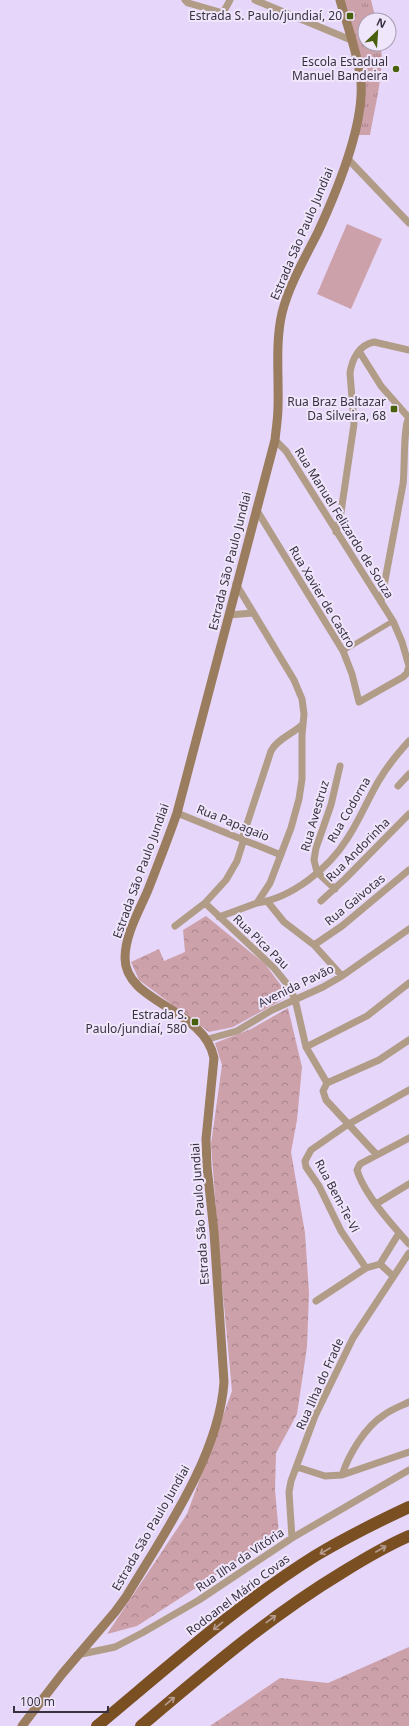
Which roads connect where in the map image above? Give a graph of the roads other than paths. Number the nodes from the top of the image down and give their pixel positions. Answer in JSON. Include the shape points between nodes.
{"nodes":[{"id":1,"x":185,"y":0,"type":"edge"},
{"id":2,"x":230,"y":0,"type":"edge"},
{"id":3,"x":255,"y":0,"type":"edge"},
{"id":4,"x":277,"y":0,"type":"edge"},
{"id":5,"x":340,"y":0,"type":"edge"},
{"id":6,"x":276,"y":9,"type":"junction"},
{"id":7,"x":351,"y":40,"type":"junction"},
{"id":8,"x":348,"y":158,"type":"junction"},
{"id":9,"x":409,"y":223,"type":"edge"},
{"id":10,"x":409,"y":350,"type":"edge"},
{"id":11,"x":359,"y":352,"type":"junction"},
{"id":12,"x":409,"y":417,"type":"edge"},
{"id":13,"x":275,"y":440,"type":"junction"},
{"id":14,"x":256,"y":509,"type":"junction"},
{"id":15,"x":336,"y":532,"type":"junction"},
{"id":16,"x":236,"y":584,"type":"junction"},
{"id":17,"x":381,"y":602,"type":"junction"},
{"id":18,"x":253,"y":613,"type":"junction"},
{"id":19,"x":229,"y":615,"type":"junction"},
{"id":20,"x":393,"y":621,"type":"junction"},
{"id":21,"x":343,"y":651,"type":"junction"},
{"id":22,"x":409,"y":666,"type":"edge"},
{"id":23,"x":359,"y":702,"type":"joint"},
{"id":24,"x":303,"y":724,"type":"junction"},
{"id":25,"x":409,"y":740,"type":"edge"},
{"id":26,"x":340,"y":766,"type":"dead end"},
{"id":27,"x":409,"y":774,"type":"edge"},
{"id":28,"x":398,"y":786,"type":"dead end"},
{"id":29,"x":176,"y":813,"type":"junction"},
{"id":30,"x":409,"y":814,"type":"edge"},
{"id":31,"x":243,"y":839,"type":"junction"},
{"id":32,"x":281,"y":855,"type":"junction"},
{"id":33,"x":409,"y":870,"type":"edge"},
{"id":34,"x":317,"y":872,"type":"junction"},
{"id":35,"x":335,"y":889,"type":"junction"},
{"id":36,"x":267,"y":901,"type":"junction"},
{"id":37,"x":321,"y":901,"type":"dead end"},
{"id":38,"x":205,"y":903,"type":"junction"},
{"id":39,"x":257,"y":903,"type":"junction"},
{"id":40,"x":219,"y":917,"type":"junction"},
{"id":41,"x":175,"y":926,"type":"dead end"},
{"id":42,"x":409,"y":929,"type":"edge"},
{"id":43,"x":314,"y":945,"type":"junction"},
{"id":44,"x":342,"y":976,"type":"junction"},
{"id":45,"x":409,"y":983,"type":"edge"},
{"id":46,"x":295,"y":999,"type":"junction"},
{"id":47,"x":208,"y":1040,"type":"junction"},
{"id":48,"x":409,"y":1040,"type":"edge"},
{"id":49,"x":306,"y":1047,"type":"junction"},
{"id":50,"x":326,"y":1083,"type":"junction"},
{"id":51,"x":409,"y":1090,"type":"edge"},
{"id":52,"x":347,"y":1125,"type":"junction"},
{"id":53,"x":409,"y":1138,"type":"edge"},
{"id":54,"x":377,"y":1155,"type":"junction"},
{"id":55,"x":409,"y":1184,"type":"edge"},
{"id":56,"x":376,"y":1204,"type":"junction"},
{"id":57,"x":399,"y":1233,"type":"junction"},
{"id":58,"x":409,"y":1244,"type":"edge"},
{"id":59,"x":409,"y":1253,"type":"edge"},
{"id":60,"x":380,"y":1264,"type":"junction"},
{"id":61,"x":366,"y":1268,"type":"junction"},
{"id":62,"x":393,"y":1276,"type":"junction"},
{"id":63,"x":316,"y":1302,"type":"dead end"},
{"id":64,"x":409,"y":1402,"type":"edge"},
{"id":65,"x":409,"y":1452,"type":"edge"},
{"id":66,"x":297,"y":1467,"type":"junction"},
{"id":67,"x":409,"y":1470,"type":"edge"},
{"id":68,"x":342,"y":1475,"type":"junction"},
{"id":69,"x":409,"y":1507,"type":"edge"},
{"id":70,"x":409,"y":1536,"type":"edge"},
{"id":71,"x":292,"y":1538,"type":"junction"},
{"id":72,"x":77,"y":1655,"type":"junction"},
{"id":73,"x":22,"y":1726,"type":"edge"},
{"id":74,"x":97,"y":1726,"type":"edge"},
{"id":75,"x":141,"y":1726,"type":"edge"}],
"edges":[{"from":1,"to":2,"type":"street","via":[[188,4],[220,13],[225,12]]},
{"from":3,"to":6,"type":"street"},
{"from":4,"to":6,"type":"street"},
{"from":5,"to":7,"type":"main road","name":"Estrada São Paulo Jundiai"},
{"from":6,"to":7,"type":"street"},
{"from":7,"to":8,"type":"main road","name":"Estrada São Paulo Jundiai","via":[[361,82],[361,102]]},
{"from":8,"to":9,"type":"street"},
{"from":8,"to":13,"type":"main road","name":"Estrada São Paulo Jundiai","via":[[328,211],[282,312]]},
{"from":10,"to":11,"type":"street","via":[[374,342]]},
{"from":11,"to":12,"type":"street","via":[[381,386]]},
{"from":11,"to":15,"type":"street","via":[[350,373],[354,424]]},
{"from":12,"to":17,"type":"street","via":[[405,429],[405,467]]},
{"from":13,"to":14,"type":"main road","name":"Estrada São Paulo Jundiai"},
{"from":13,"to":15,"type":"street","name":"Rua Manuel Felizardo de Souza","via":[[286,451]]},
{"from":14,"to":16,"type":"main road","name":"Estrada São Paulo Jundiai"},
{"from":14,"to":21,"type":"street","name":"Rua Xavier de Castro"},
{"from":15,"to":17,"type":"street","name":"Rua Manuel Felizardo de Souza"},
{"from":16,"to":18,"type":"street"},
{"from":16,"to":19,"type":"main road","name":"Estrada São Paulo Jundiai"},
{"from":17,"to":20,"type":"street","name":"Rua Manuel Felizardo de Souza"},
{"from":18,"to":19,"type":"street"},
{"from":18,"to":24,"type":"street","via":[[297,686],[302,699]]},
{"from":19,"to":29,"type":"main road","name":"Estrada São Paulo Jundiai"},
{"from":20,"to":21,"type":"street"},
{"from":20,"to":22,"type":"street","name":"Rua Manuel Felizardo de Souza"},
{"from":21,"to":23,"type":"street","name":"Rua Xavier de Castro"},
{"from":22,"to":23,"type":"street","name":"Rua Manuel Felizardo de Souza","via":[[403,677]]},
{"from":24,"to":31,"type":"street","via":[[274,744],[270,751]]},
{"from":24,"to":32,"type":"street","via":[[299,799]]},
{"from":25,"to":34,"type":"street","name":"Rua Codorna","via":[[379,781],[347,840]]},
{"from":26,"to":34,"type":"street","name":"Rua Avestruz","via":[[331,804],[316,848],[314,860]]},
{"from":27,"to":28,"type":"street"},
{"from":29,"to":31,"type":"street","name":"Rua Papagaio"},
{"from":29,"to":47,"type":"main road","name":"Estrada São Paulo Jundiai","via":[[164,850],[130,933],[125,962],[135,984],[184,1017]]},
{"from":30,"to":35,"type":"street","name":"Rua Andorinha"},
{"from":31,"to":32,"type":"street","name":"Rua Papagaio"},
{"from":31,"to":38,"type":"street","via":[[231,873]]},
{"from":32,"to":39,"type":"street","via":[[270,883]]},
{"from":33,"to":43,"type":"street","name":"Rua Gaivotas","via":[[342,926]]},
{"from":34,"to":35,"type":"street"},
{"from":34,"to":36,"type":"street","name":"Rua Codorna","via":[[288,894]]},
{"from":35,"to":37,"type":"street","name":"Rua Andorinha"},
{"from":36,"to":39,"type":"street","name":"Rua Codorna"},
{"from":36,"to":43,"type":"street","via":[[284,922]]},
{"from":38,"to":40,"type":"street","name":"Rua Pica Pau"},
{"from":38,"to":41,"type":"street"},
{"from":39,"to":40,"type":"street","name":"Rua Codorna"},
{"from":40,"to":46,"type":"street","name":"Rua Pica Pau","via":[[274,968]]},
{"from":42,"to":44,"type":"street","name":"Avenida Pavão"},
{"from":43,"to":44,"type":"street"},
{"from":44,"to":46,"type":"street","name":"Avenida Pavão"},
{"from":45,"to":49,"type":"street","via":[[367,1016]]},
{"from":46,"to":47,"type":"street","name":"Avenida Pavão","via":[[237,1031]]},
{"from":46,"to":49,"type":"street","name":"Rua Pica Pau"},
{"from":47,"to":72,"type":"main road","name":"Estrada São Paulo Jundiai","via":[[214,1058],[206,1139],[207,1167],[214,1232],[223,1397],[202,1461],[172,1521],[126,1597]]},
{"from":48,"to":50,"type":"street","via":[[379,1060]]},
{"from":49,"to":50,"type":"street","name":"Rua Pica Pau"},
{"from":50,"to":52,"type":"street","via":[[323,1096]]},
{"from":51,"to":52,"type":"street","name":"Rua Bem-Te-Vi"},
{"from":52,"to":54,"type":"street"},
{"from":52,"to":61,"type":"street","name":"Rua Bem-Te-Vi","via":[[311,1150],[305,1164],[341,1231]]},
{"from":53,"to":54,"type":"street"},
{"from":54,"to":56,"type":"street","via":[[360,1164],[357,1170]]},
{"from":55,"to":56,"type":"street"},
{"from":56,"to":57,"type":"street"},
{"from":57,"to":58,"type":"street"},
{"from":57,"to":60,"type":"street"},
{"from":59,"to":62,"type":"street","name":"Rua Ilha do Frade"},
{"from":60,"to":61,"type":"street"},
{"from":60,"to":62,"type":"street"},
{"from":61,"to":63,"type":"street"},
{"from":62,"to":66,"type":"street","name":"Rua Ilha do Frade","via":[[341,1361],[316,1416]]},
{"from":64,"to":68,"type":"street","via":[[384,1414],[375,1423],[354,1448]]},
{"from":65,"to":68,"type":"street"},
{"from":66,"to":68,"type":"street","via":[[325,1476]]},
{"from":66,"to":71,"type":"street","name":"Rua Ilha do Frade","via":[[289,1492]]},
{"from":67,"to":71,"type":"street","name":"Rua Ilha da Vitória"},
{"from":69,"to":74,"type":"highway","name":"Rodoanel Mário Covas","one_way":true,"via":[[364,1528],[270,1586],[232,1614]]},
{"from":75,"to":70,"type":"highway","one_way":true,"via":[[282,1611],[385,1547]]},
{"from":71,"to":72,"type":"street","name":"Rua Ilha da Vitória","via":[[199,1600],[142,1633],[114,1647]]},
{"from":72,"to":73,"type":"main road","name":"Estrada São Paulo Jundiai"}]}
